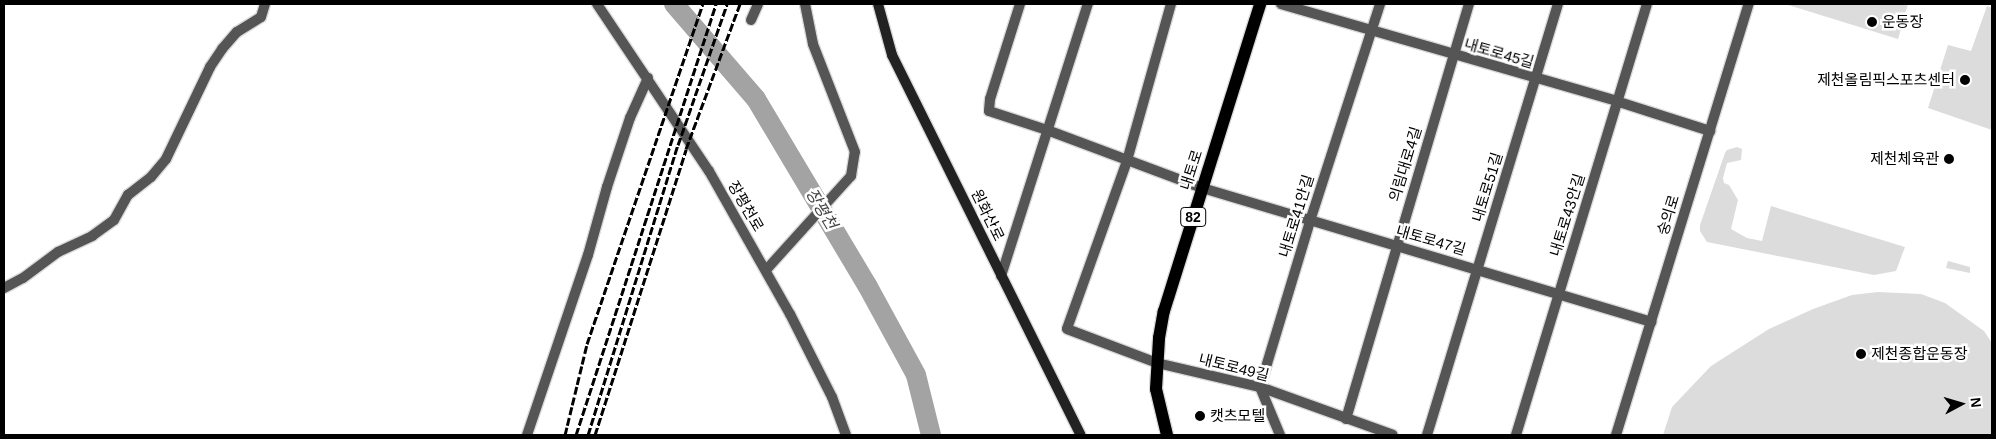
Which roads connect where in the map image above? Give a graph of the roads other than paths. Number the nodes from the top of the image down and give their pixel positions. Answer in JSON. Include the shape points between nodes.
{"nodes":[{"id":1,"x":265,"y":4,"type":"edge"},
{"id":2,"x":597,"y":4,"type":"edge"},
{"id":3,"x":758,"y":4,"type":"edge"},
{"id":4,"x":805,"y":4,"type":"edge"},
{"id":5,"x":878,"y":4,"type":"edge"},
{"id":6,"x":1020,"y":4,"type":"edge"},
{"id":7,"x":1088,"y":4,"type":"edge"},
{"id":8,"x":1171,"y":4,"type":"edge"},
{"id":9,"x":1260,"y":4,"type":"edge"},
{"id":10,"x":1280,"y":4,"type":"edge"},
{"id":11,"x":1380,"y":4,"type":"edge"},
{"id":12,"x":1469,"y":4,"type":"edge"},
{"id":13,"x":1558,"y":4,"type":"edge"},
{"id":14,"x":1647,"y":4,"type":"edge"},
{"id":15,"x":1749,"y":4,"type":"edge"},
{"id":16,"x":751,"y":20,"type":"dead end"},
{"id":17,"x":1372,"y":32,"type":"junction"},
{"id":18,"x":1453,"y":56,"type":"junction"},
{"id":19,"x":648,"y":78,"type":"junction"},
{"id":20,"x":1537,"y":80,"type":"junction"},
{"id":21,"x":1616,"y":101,"type":"junction"},
{"id":22,"x":1048,"y":130,"type":"junction"},
{"id":23,"x":1710,"y":131,"type":"junction"},
{"id":24,"x":1127,"y":162,"type":"junction"},
{"id":25,"x":1202,"y":188,"type":"junction"},
{"id":26,"x":1310,"y":221,"type":"junction"},
{"id":27,"x":1396,"y":246,"type":"junction"},
{"id":28,"x":1477,"y":269,"type":"junction"},
{"id":29,"x":766,"y":270,"type":"junction"},
{"id":30,"x":1001,"y":276,"type":"junction"},
{"id":31,"x":4,"y":288,"type":"edge"},
{"id":32,"x":1558,"y":294,"type":"junction"},
{"id":33,"x":1651,"y":322,"type":"junction"},
{"id":34,"x":1157,"y":363,"type":"junction"},
{"id":35,"x":1260,"y":387,"type":"junction"},
{"id":36,"x":1346,"y":419,"type":"junction"},
{"id":37,"x":527,"y":435,"type":"edge"},
{"id":38,"x":846,"y":435,"type":"edge"},
{"id":39,"x":1081,"y":435,"type":"edge"},
{"id":40,"x":1167,"y":435,"type":"edge"},
{"id":41,"x":1280,"y":435,"type":"edge"},
{"id":42,"x":1393,"y":435,"type":"edge"},
{"id":43,"x":1427,"y":435,"type":"edge"},
{"id":44,"x":1516,"y":435,"type":"edge"},
{"id":45,"x":1616,"y":435,"type":"edge"}],
"edges":[{"from":1,"to":31,"type":"street","via":[[261,17],[237,32],[222,49],[210,67],[166,159],[151,177],[128,195],[114,220]]},
{"from":2,"to":19,"type":"street","name":"장평천로"},
{"from":3,"to":16,"type":"street"},
{"from":4,"to":29,"type":"street","via":[[812,44],[855,152],[851,176]]},
{"from":5,"to":30,"type":"main road","name":"원화산로","via":[[892,54]]},
{"from":6,"to":22,"type":"street","name":"내토로47길","via":[[989,111]]},
{"from":7,"to":22,"type":"street"},
{"from":8,"to":24,"type":"street"},
{"from":9,"to":25,"type":"main road","name":"내토로","number":"82"},
{"from":10,"to":17,"type":"street","name":"내토로45길"},
{"from":11,"to":17,"type":"street","name":"내토로41안길"},
{"from":12,"to":18,"type":"street","name":"의림대로4길"},
{"from":13,"to":20,"type":"street","name":"내토로51길"},
{"from":14,"to":21,"type":"street","name":"내토로43안길"},
{"from":15,"to":23,"type":"street","name":"숭의로"},
{"from":17,"to":18,"type":"street","name":"내토로45길"},
{"from":17,"to":26,"type":"street","name":"내토로41안길"},
{"from":18,"to":20,"type":"street","name":"내토로45길"},
{"from":18,"to":27,"type":"street","name":"의림대로4길"},
{"from":19,"to":29,"type":"street","name":"장평천로","via":[[709,171]]},
{"from":19,"to":37,"type":"street","via":[[630,118]]},
{"from":20,"to":21,"type":"street","name":"내토로45길"},
{"from":20,"to":28,"type":"street","name":"내토로51길"},
{"from":21,"to":23,"type":"street","name":"내토로45길"},
{"from":21,"to":32,"type":"street","name":"내토로43안길"},
{"from":22,"to":24,"type":"street","name":"내토로47길"},
{"from":22,"to":30,"type":"street"},
{"from":23,"to":33,"type":"street","name":"숭의로"},
{"from":24,"to":25,"type":"street","name":"내토로47길"},
{"from":24,"to":34,"type":"street","name":"내토로49길","via":[[1067,329]]},
{"from":25,"to":26,"type":"street","name":"내토로47길"},
{"from":25,"to":34,"type":"main road","name":"내토로","number":"82","via":[[1164,311]]},
{"from":26,"to":27,"type":"street","name":"내토로47길"},
{"from":26,"to":35,"type":"street","name":"내토로41안길"},
{"from":27,"to":28,"type":"street","name":"내토로47길"},
{"from":27,"to":36,"type":"street","name":"의림대로4길"},
{"from":28,"to":32,"type":"street","name":"내토로47길"},
{"from":28,"to":43,"type":"street","name":"내토로51길"},
{"from":29,"to":38,"type":"street","name":"장평천로","via":[[832,397]]},
{"from":30,"to":39,"type":"main road","name":"원화산로"},
{"from":32,"to":33,"type":"street","name":"내토로47길"},
{"from":32,"to":44,"type":"street","name":"내토로43안길"},
{"from":33,"to":45,"type":"street","name":"숭의로"},
{"from":34,"to":35,"type":"street","name":"내토로49길"},
{"from":34,"to":40,"type":"main road","name":"내토로","number":"82","via":[[1156,389]]},
{"from":35,"to":36,"type":"street","name":"내토로49길"},
{"from":35,"to":41,"type":"street"},
{"from":36,"to":42,"type":"street","name":"내토로49길"}]}
